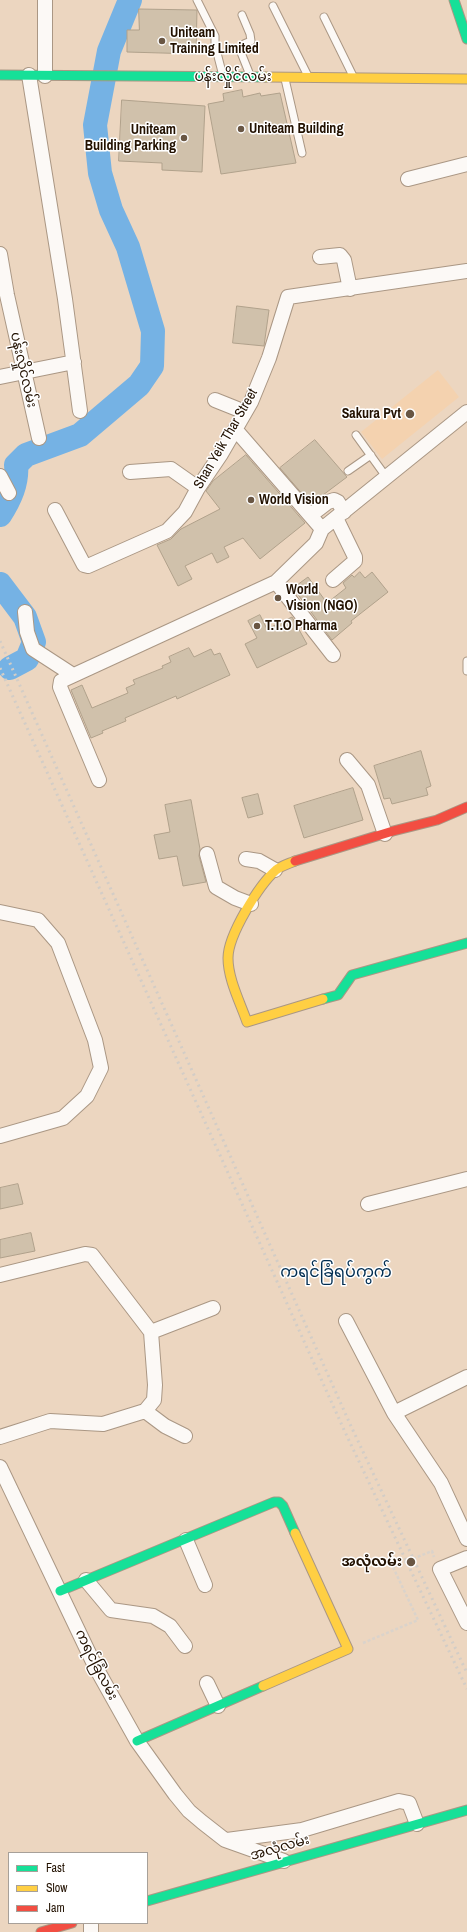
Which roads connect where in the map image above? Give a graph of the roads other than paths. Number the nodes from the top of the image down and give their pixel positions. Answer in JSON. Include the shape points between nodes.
{"nodes":[{"id":1,"x":45,"y":0,"type":"edge"},
{"id":2,"x":197,"y":0,"type":"edge"},
{"id":3,"x":454,"y":0,"type":"edge"},
{"id":4,"x":273,"y":6,"type":"dead end"},
{"id":5,"x":242,"y":15,"type":"dead end"},
{"id":6,"x":324,"y":17,"type":"dead end"},
{"id":7,"x":467,"y":39,"type":"edge"},
{"id":8,"x":0,"y":75,"type":"edge"},
{"id":9,"x":29,"y":76,"type":"junction"},
{"id":10,"x":45,"y":76,"type":"junction"},
{"id":11,"x":224,"y":77,"type":"junction"},
{"id":12,"x":250,"y":77,"type":"junction"},
{"id":13,"x":285,"y":78,"type":"junction"},
{"id":14,"x":309,"y":78,"type":"junction"},
{"id":15,"x":354,"y":78,"type":"junction"},
{"id":16,"x":467,"y":79,"type":"edge"},
{"id":17,"x":302,"y":153,"type":"dead end"},
{"id":18,"x":467,"y":164,"type":"edge"},
{"id":19,"x":408,"y":179,"type":"dead end"},
{"id":20,"x":0,"y":254,"type":"edge"},
{"id":21,"x":320,"y":257,"type":"dead end"},
{"id":22,"x":467,"y":271,"type":"edge"},
{"id":23,"x":350,"y":289,"type":"junction"},
{"id":24,"x":74,"y":362,"type":"junction"},
{"id":25,"x":23,"y":371,"type":"junction"},
{"id":26,"x":0,"y":377,"type":"edge"},
{"id":27,"x":214,"y":400,"type":"dead end"},
{"id":28,"x":80,"y":411,"type":"dead end"},
{"id":29,"x":245,"y":412,"type":"junction"},
{"id":30,"x":467,"y":412,"type":"edge"},
{"id":31,"x":236,"y":429,"type":"junction"},
{"id":32,"x":356,"y":436,"type":"dead end"},
{"id":33,"x":39,"y":438,"type":"dead end"},
{"id":34,"x":371,"y":455,"type":"junction"},
{"id":35,"x":348,"y":471,"type":"dead end"},
{"id":36,"x":130,"y":472,"type":"dead end"},
{"id":37,"x":0,"y":476,"type":"edge"},
{"id":38,"x":387,"y":478,"type":"junction"},
{"id":39,"x":198,"y":488,"type":"junction"},
{"id":40,"x":9,"y":493,"type":"dead end"},
{"id":41,"x":55,"y":510,"type":"dead end"},
{"id":42,"x":311,"y":515,"type":"junction"},
{"id":43,"x":340,"y":515,"type":"junction"},
{"id":44,"x":322,"y":529,"type":"junction"},
{"id":45,"x":333,"y":580,"type":"dead end"},
{"id":46,"x":276,"y":582,"type":"junction"},
{"id":47,"x":25,"y":612,"type":"dead end"},
{"id":48,"x":333,"y":655,"type":"dead end"},
{"id":49,"x":467,"y":661,"type":"edge"},
{"id":50,"x":467,"y":672,"type":"edge"},
{"id":51,"x":73,"y":675,"type":"junction"},
{"id":52,"x":347,"y":760,"type":"dead end"},
{"id":53,"x":99,"y":780,"type":"dead end"},
{"id":54,"x":467,"y":807,"type":"edge"},
{"id":55,"x":385,"y":834,"type":"junction"},
{"id":56,"x":207,"y":854,"type":"dead end"},
{"id":57,"x":246,"y":859,"type":"dead end"},
{"id":58,"x":275,"y":870,"type":"junction"},
{"id":59,"x":251,"y":904,"type":"junction"},
{"id":60,"x":0,"y":912,"type":"edge"},
{"id":61,"x":467,"y":943,"type":"edge"},
{"id":62,"x":0,"y":1136,"type":"edge"},
{"id":63,"x":467,"y":1179,"type":"edge"},
{"id":64,"x":368,"y":1204,"type":"dead end"},
{"id":65,"x":0,"y":1275,"type":"edge"},
{"id":66,"x":213,"y":1308,"type":"dead end"},
{"id":67,"x":346,"y":1321,"type":"dead end"},
{"id":68,"x":150,"y":1332,"type":"junction"},
{"id":69,"x":467,"y":1377,"type":"edge"},
{"id":70,"x":145,"y":1411,"type":"junction"},
{"id":71,"x":394,"y":1413,"type":"junction"},
{"id":72,"x":185,"y":1436,"type":"dead end"},
{"id":73,"x":0,"y":1438,"type":"edge"},
{"id":74,"x":0,"y":1467,"type":"edge"},
{"id":75,"x":467,"y":1539,"type":"edge"},
{"id":76,"x":186,"y":1540,"type":"junction"},
{"id":77,"x":467,"y":1558,"type":"edge"},
{"id":78,"x":86,"y":1580,"type":"junction"},
{"id":79,"x":205,"y":1585,"type":"dead end"},
{"id":80,"x":60,"y":1591,"type":"junction"},
{"id":81,"x":467,"y":1623,"type":"edge"},
{"id":82,"x":185,"y":1646,"type":"dead end"},
{"id":83,"x":207,"y":1683,"type":"dead end"},
{"id":84,"x":218,"y":1706,"type":"junction"},
{"id":85,"x":137,"y":1741,"type":"junction"},
{"id":86,"x":467,"y":1810,"type":"edge"},
{"id":87,"x":417,"y":1824,"type":"junction"},
{"id":88,"x":225,"y":1840,"type":"junction"},
{"id":89,"x":284,"y":1861,"type":"junction"},
{"id":90,"x":148,"y":1901,"type":"edge"},
{"id":91,"x":69,"y":1924,"type":"edge"},
{"id":92,"x":41,"y":1932,"type":"edge"}],
"edges":[{"from":1,"to":10,"type":"street"},
{"from":2,"to":11,"type":"lane","via":[[215,36],[214,45]]},
{"from":3,"to":7,"type":"street"},
{"from":4,"to":14,"type":"lane"},
{"from":5,"to":12,"type":"lane","via":[[251,41],[244,44],[240,50]]},
{"from":6,"to":15,"type":"lane"},
{"from":8,"to":9,"type":"street","name":"ပန်းလှိုင်လမ်း"},
{"from":9,"to":10,"type":"street","name":"ပန်းလှိုင်လမ်း"},
{"from":9,"to":24,"type":"street"},
{"from":10,"to":11,"type":"street","name":"ပန်းလှိုင်လမ်း"},
{"from":11,"to":12,"type":"street","name":"ပန်းလှိုင်လမ်း"},
{"from":12,"to":13,"type":"street","name":"ပန်းလှိုင်လမ်း"},
{"from":13,"to":14,"type":"street","name":"ပန်းလှိုင်လမ်း"},
{"from":13,"to":17,"type":"lane"},
{"from":14,"to":15,"type":"street","name":"ပန်းလှိုင်လမ်း"},
{"from":15,"to":16,"type":"street","name":"ပန်းလှိုင်လမ်း"},
{"from":18,"to":19,"type":"street"},
{"from":20,"to":25,"type":"street","name":"ပန်းလှိုင်လမ်း"},
{"from":21,"to":23,"type":"street","via":[[340,255],[344,260]]},
{"from":22,"to":23,"type":"street","name":"Shan Yeik Thar Street"},
{"from":23,"to":29,"type":"street","name":"Shan Yeik Thar Street","via":[[288,297],[269,358]]},
{"from":24,"to":25,"type":"street"},
{"from":24,"to":28,"type":"street"},
{"from":25,"to":26,"type":"street"},
{"from":25,"to":33,"type":"street","name":"ပန်းလှိုင်လမ်း"},
{"from":27,"to":29,"type":"street"},
{"from":29,"to":31,"type":"street","name":"Shan Yeik Thar Street"},
{"from":30,"to":38,"type":"street"},
{"from":31,"to":39,"type":"street","name":"Shan Yeik Thar Street"},
{"from":31,"to":42,"type":"street"},
{"from":32,"to":34,"type":"lane"},
{"from":34,"to":35,"type":"lane"},
{"from":34,"to":38,"type":"lane"},
{"from":36,"to":39,"type":"street","via":[[171,469]]},
{"from":37,"to":40,"type":"street"},
{"from":38,"to":43,"type":"street"},
{"from":39,"to":41,"type":"street","name":"Shan Yeik Thar Street","via":[[185,512],[167,531],[92,565],[84,565]]},
{"from":42,"to":43,"type":"street","via":[[334,500],[338,502]]},
{"from":42,"to":44,"type":"street"},
{"from":43,"to":44,"type":"street"},
{"from":43,"to":45,"type":"street","via":[[355,560]]},
{"from":44,"to":46,"type":"street","via":[[316,543]]},
{"from":46,"to":48,"type":"street"},
{"from":46,"to":51,"type":"street"},
{"from":47,"to":51,"type":"street","via":[[27,632],[33,649]]},
{"from":49,"to":50,"type":"lane"},
{"from":51,"to":53,"type":"street","via":[[61,681],[60,687]]},
{"from":52,"to":55,"type":"street","via":[[368,785]]},
{"from":54,"to":55,"type":"street","via":[[444,818]]},
{"from":55,"to":58,"type":"street"},
{"from":56,"to":59,"type":"street","via":[[216,887]]},
{"from":57,"to":58,"type":"street","via":[[260,861]]},
{"from":58,"to":59,"type":"street"},
{"from":59,"to":61,"type":"street","via":[[231,940],[228,959],[247,1022],[338,995],[352,975]]},
{"from":60,"to":62,"type":"street","via":[[38,920],[58,943],[95,1040],[101,1068],[87,1096],[62,1118]]},
{"from":63,"to":64,"type":"street"},
{"from":65,"to":68,"type":"street","via":[[85,1254],[92,1255]]},
{"from":66,"to":68,"type":"street"},
{"from":67,"to":71,"type":"street"},
{"from":68,"to":70,"type":"street","via":[[155,1385],[154,1400]]},
{"from":69,"to":71,"type":"street"},
{"from":70,"to":72,"type":"street","via":[[165,1426]]},
{"from":70,"to":73,"type":"street","via":[[102,1424],[50,1421]]},
{"from":71,"to":75,"type":"street","via":[[441,1483]]},
{"from":74,"to":80,"type":"street","name":"ကရင်ခြံလမ်း"},
{"from":76,"to":78,"type":"street"},
{"from":76,"to":79,"type":"street"},
{"from":76,"to":84,"type":"street","via":[[279,1502],[348,1649]]},
{"from":77,"to":81,"type":"street","via":[[440,1568]]},
{"from":78,"to":80,"type":"street"},
{"from":78,"to":82,"type":"street","via":[[111,1610],[153,1616],[170,1626]]},
{"from":80,"to":85,"type":"street","name":"ကရင်ခြံလမ်း","via":[[95,1666]]},
{"from":83,"to":84,"type":"street"},
{"from":84,"to":85,"type":"street"},
{"from":85,"to":88,"type":"street","name":"ကရင်ခြံလမ်း","via":[[189,1811]]},
{"from":86,"to":87,"type":"street","name":"အလုံလမ်း"},
{"from":87,"to":88,"type":"street","via":[[409,1803],[399,1801],[302,1830]]},
{"from":87,"to":89,"type":"street","name":"အလုံလမ်း"},
{"from":88,"to":89,"type":"street","name":"ကရင်ခြံလမ်း"},
{"from":89,"to":90,"type":"street","name":"အလုံလမ်း"},
{"from":91,"to":92,"type":"street"}]}
